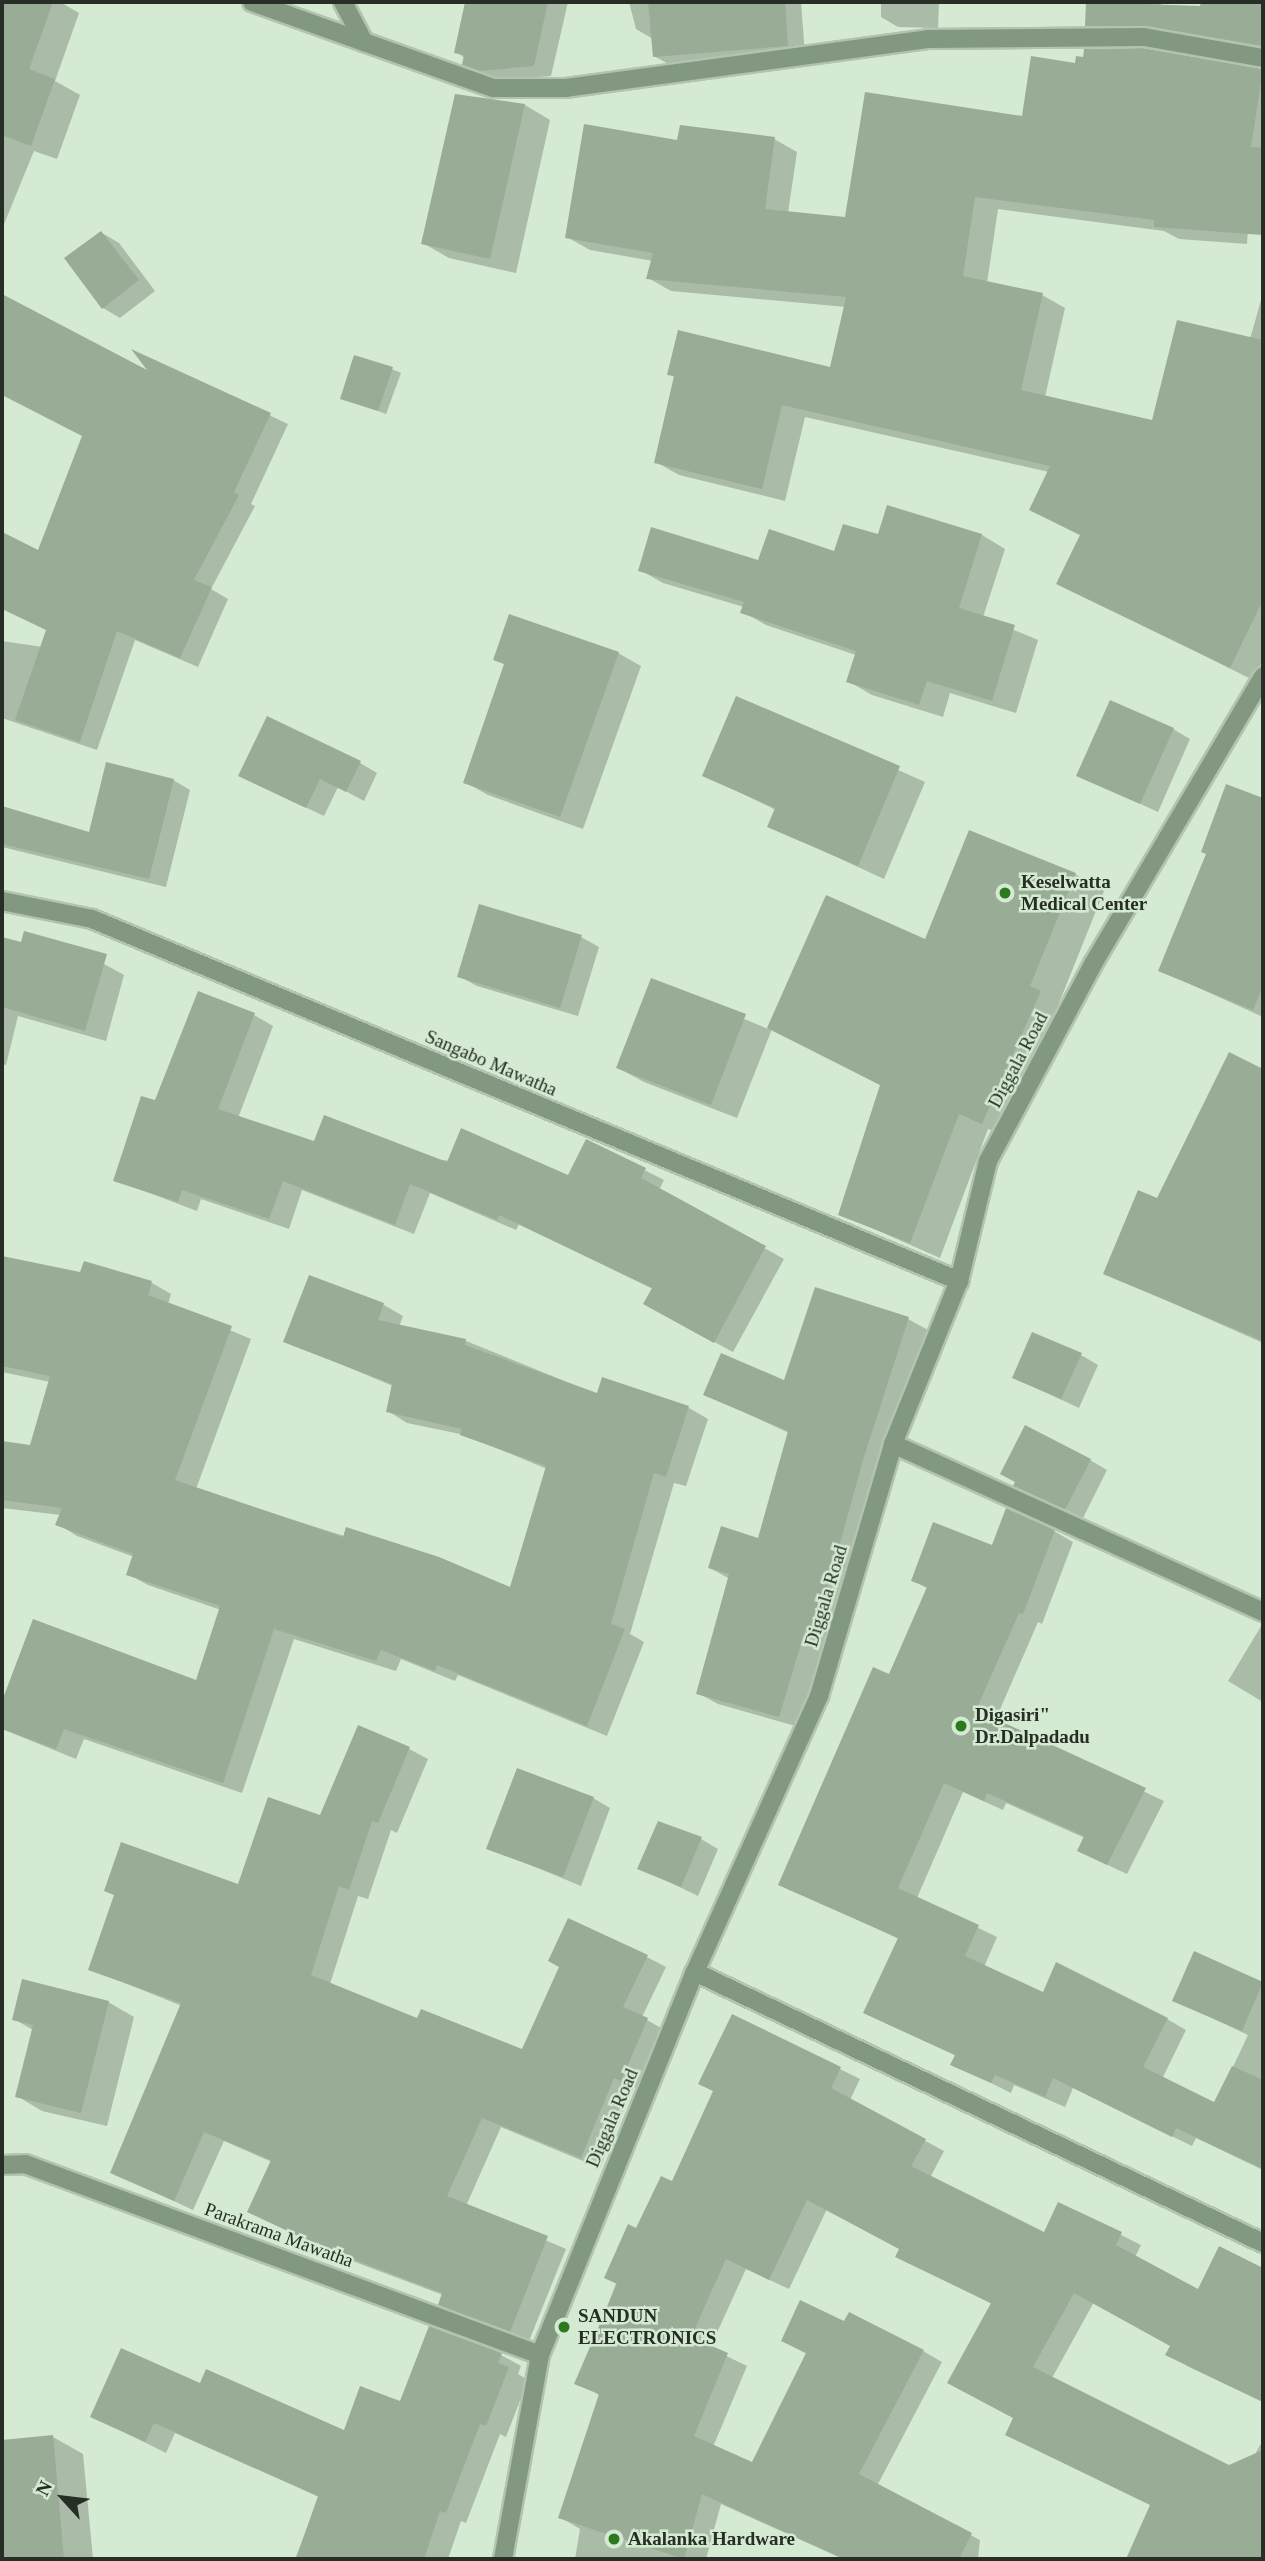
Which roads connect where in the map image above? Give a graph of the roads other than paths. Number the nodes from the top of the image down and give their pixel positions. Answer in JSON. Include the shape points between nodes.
{"nodes":[{"id":1,"x":252,"y":2,"type":"edge"},
{"id":2,"x":343,"y":2,"type":"edge"},
{"id":3,"x":364,"y":42,"type":"junction"},
{"id":4,"x":1263,"y":58,"type":"edge"},
{"id":5,"x":1263,"y":676,"type":"edge"},
{"id":6,"x":2,"y":901,"type":"edge"},
{"id":7,"x":959,"y":1281,"type":"junction"},
{"id":8,"x":893,"y":1444,"type":"junction"},
{"id":9,"x":1263,"y":1612,"type":"edge"},
{"id":10,"x":695,"y":1972,"type":"junction"},
{"id":11,"x":2,"y":2165,"type":"edge"},
{"id":12,"x":1263,"y":2243,"type":"edge"},
{"id":13,"x":540,"y":2355,"type":"junction"},
{"id":14,"x":503,"y":2559,"type":"edge"}],
"edges":[{"from":1,"to":3,"type":"street"},
{"from":2,"to":3,"type":"street"},
{"from":3,"to":4,"type":"street","via":[[494,88],[566,88],[928,39],[1143,37]]},
{"from":5,"to":7,"type":"street","name":"Diggala Road","via":[[1093,964],[988,1161]]},
{"from":6,"to":7,"type":"street","name":"Sangabo Mawatha","via":[[92,919]]},
{"from":7,"to":8,"type":"street","name":"Diggala Road"},
{"from":8,"to":9,"type":"street"},
{"from":8,"to":10,"type":"street","name":"Diggala Road","via":[[818,1696]]},
{"from":10,"to":12,"type":"street"},
{"from":10,"to":13,"type":"street","name":"Diggala Road"},
{"from":11,"to":13,"type":"street","name":"Parakrama Mawatha","via":[[25,2164]]},
{"from":13,"to":14,"type":"street","name":"Diggala Road"}]}
